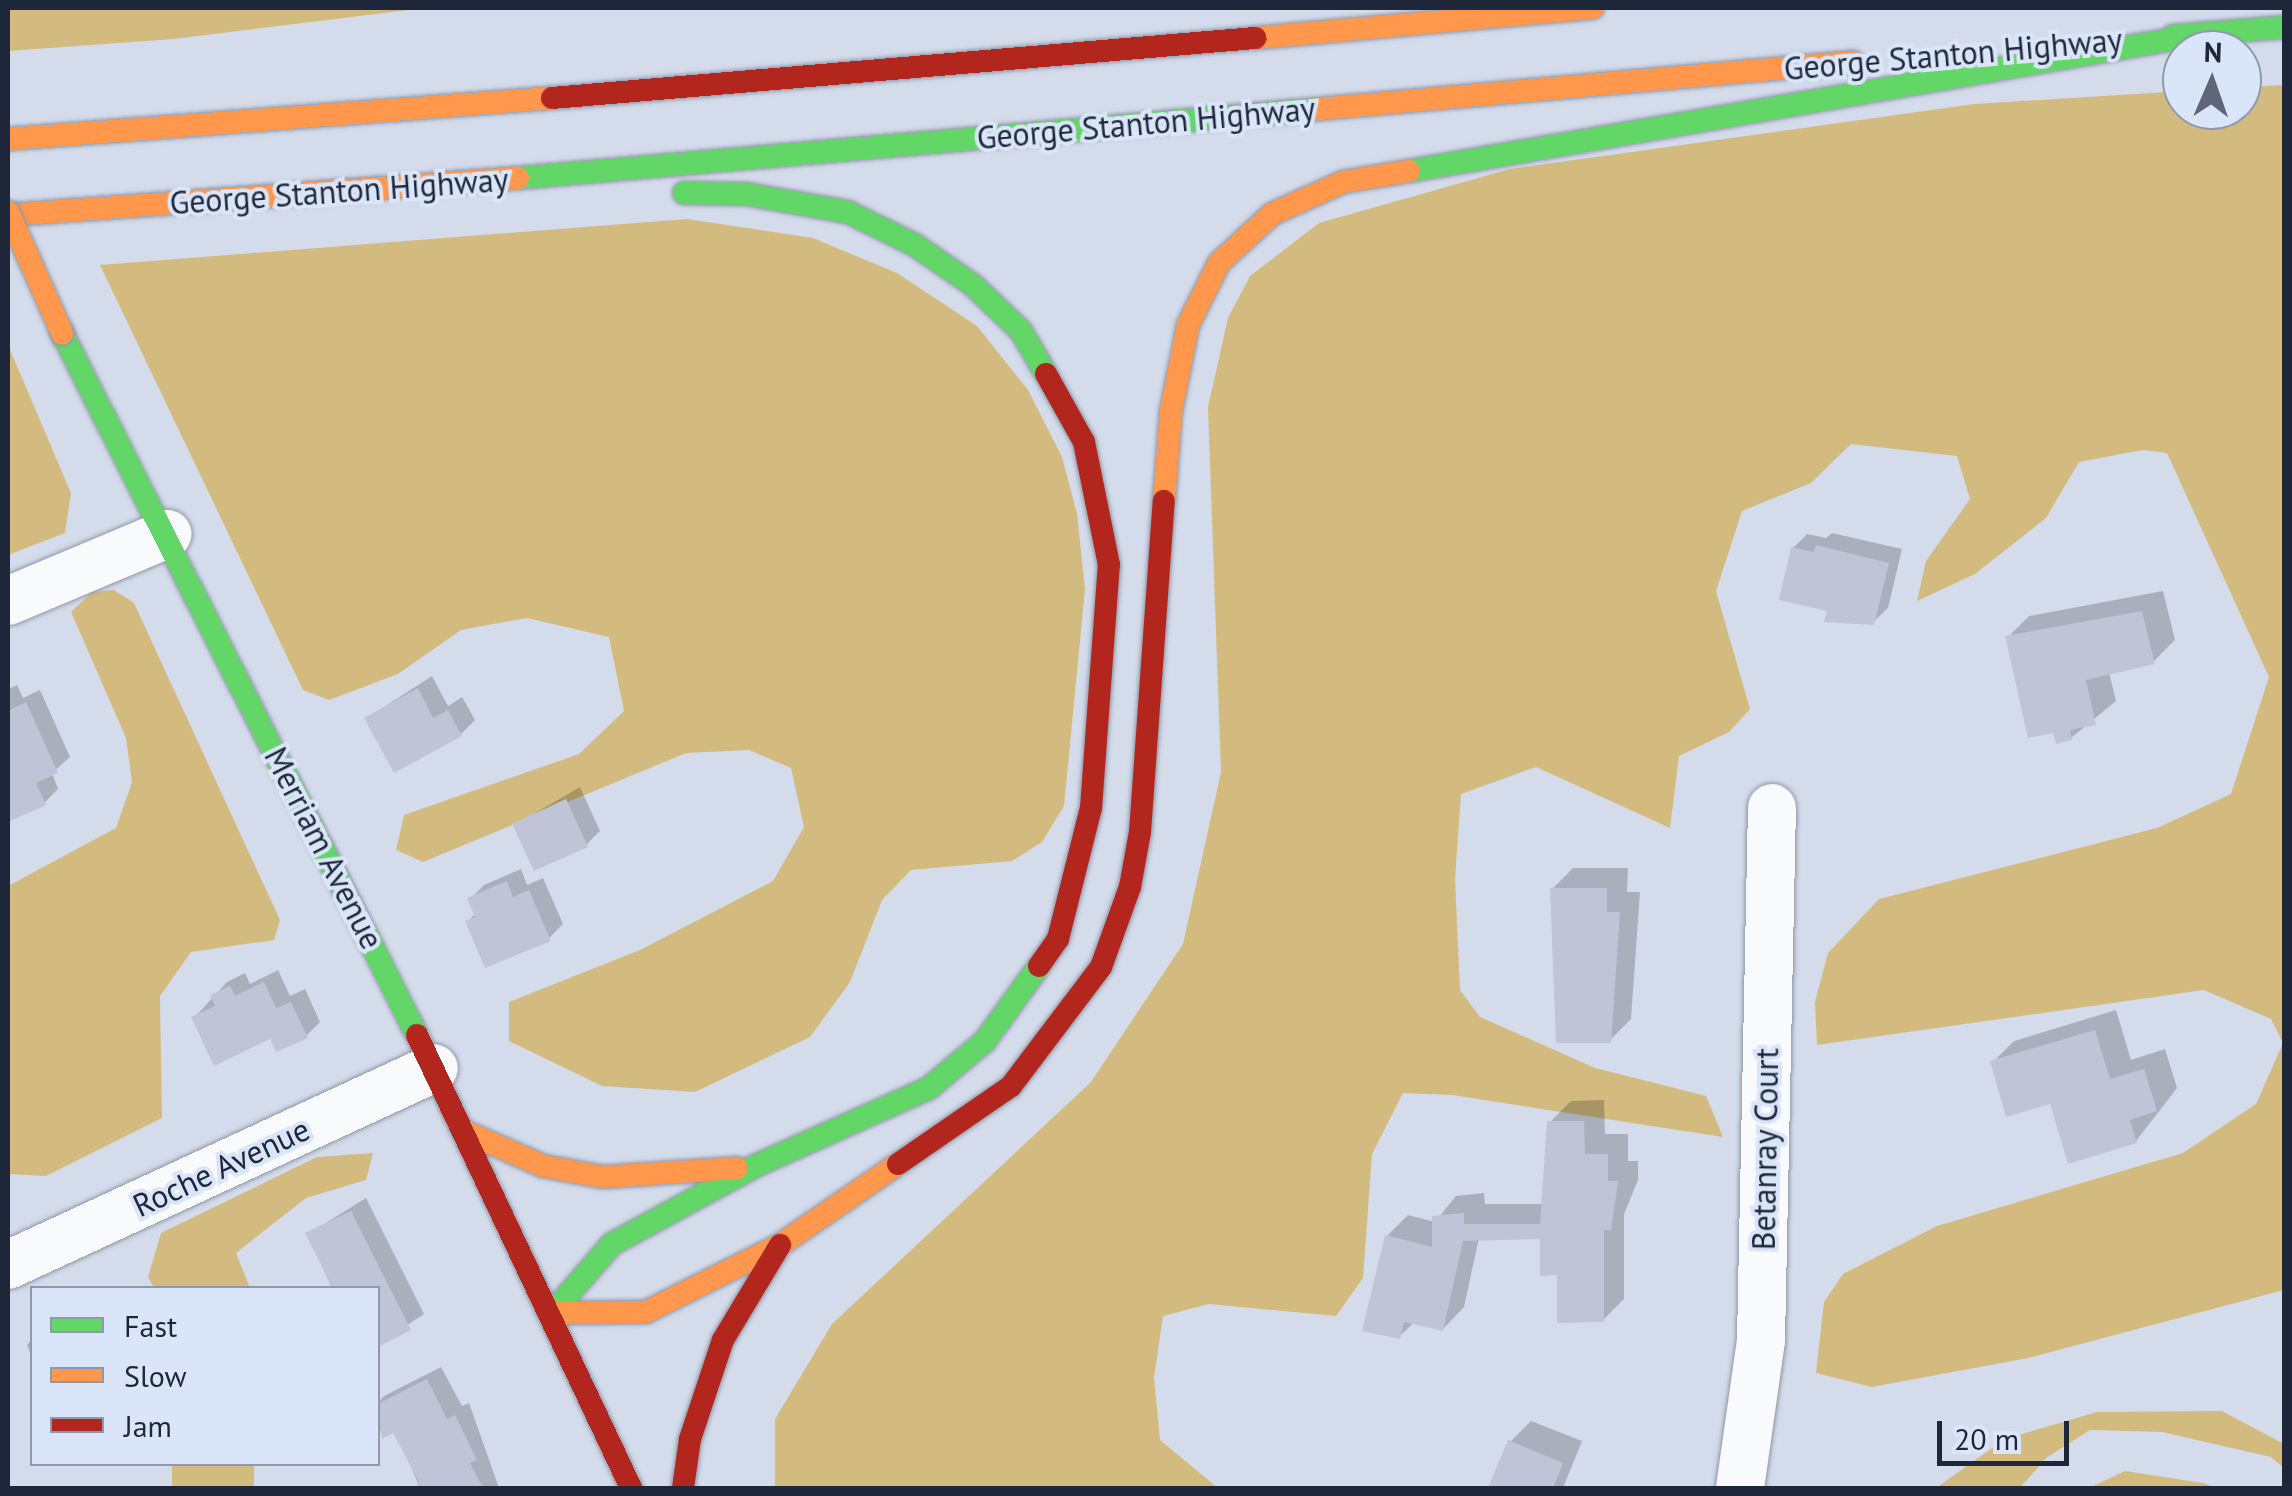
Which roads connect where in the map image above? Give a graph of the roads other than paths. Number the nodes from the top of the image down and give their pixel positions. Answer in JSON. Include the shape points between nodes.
{"nodes":[{"id":1,"x":1593,"y":8,"type":"edge"},
{"id":2,"x":2284,"y":28,"type":"edge"},
{"id":3,"x":2254,"y":30,"type":"edge"},
{"id":4,"x":2162,"y":37,"type":"edge"},
{"id":5,"x":2162,"y":41,"type":"edge"},
{"id":6,"x":1931,"y":56,"type":"dead end"},
{"id":7,"x":1871,"y":60,"type":"dead end"},
{"id":8,"x":8,"y":139,"type":"edge"},
{"id":9,"x":381,"y":190,"type":"junction"},
{"id":10,"x":8,"y":213,"type":"edge"},
{"id":11,"x":167,"y":534,"type":"junction"},
{"id":12,"x":8,"y":600,"type":"edge"},
{"id":13,"x":1772,"y":808,"type":"dead end"},
{"id":14,"x":434,"y":1068,"type":"junction"},
{"id":15,"x":466,"y":1132,"type":"junction"},
{"id":16,"x":754,"y":1166,"type":"junction"},
{"id":17,"x":780,"y":1245,"type":"junction"},
{"id":18,"x":13,"y":1252,"type":"edge"},
{"id":19,"x":552,"y":1314,"type":"junction"},
{"id":20,"x":631,"y":1488,"type":"edge"},
{"id":21,"x":682,"y":1488,"type":"edge"},
{"id":22,"x":1740,"y":1488,"type":"edge"}],
"edges":[{"from":1,"to":8,"type":"main road","via":[[782,81]]},
{"from":2,"to":3,"type":"main road","name":"George Stanton Highway"},
{"from":4,"to":6,"type":"main road","name":"George Stanton Highway"},
{"from":5,"to":17,"type":"main road","via":[[1344,182],[1272,214],[1219,263],[1188,324],[1171,411],[1140,832],[1130,887],[1101,967],[1011,1086]]},
{"from":7,"to":9,"type":"main road","name":"George Stanton Highway"},
{"from":9,"to":10,"type":"main road","name":"George Stanton Highway"},
{"from":9,"to":16,"type":"main road","via":[[746,194],[848,212],[915,245],[973,285],[1021,331],[1084,442],[1108,564],[1091,808],[1058,938],[986,1041],[928,1088]]},
{"from":10,"to":11,"type":"main road","name":"Merriam Avenue","bridge":true},
{"from":11,"to":12,"type":"street"},
{"from":11,"to":14,"type":"main road","name":"Merriam Avenue"},
{"from":13,"to":22,"type":"street","name":"Betanray Court","via":[[1761,1340]]},
{"from":14,"to":15,"type":"main road","name":"Merriam Avenue"},
{"from":14,"to":18,"type":"street","name":"Roche Avenue"},
{"from":15,"to":16,"type":"main road","via":[[543,1166],[603,1177]]},
{"from":15,"to":19,"type":"main road","name":"Merriam Avenue"},
{"from":16,"to":19,"type":"main road","via":[[612,1244]]},
{"from":17,"to":19,"type":"main road","via":[[646,1312]]},
{"from":17,"to":21,"type":"main road","via":[[723,1340],[690,1439]]},
{"from":19,"to":20,"type":"main road","name":"Merriam Avenue"}]}
